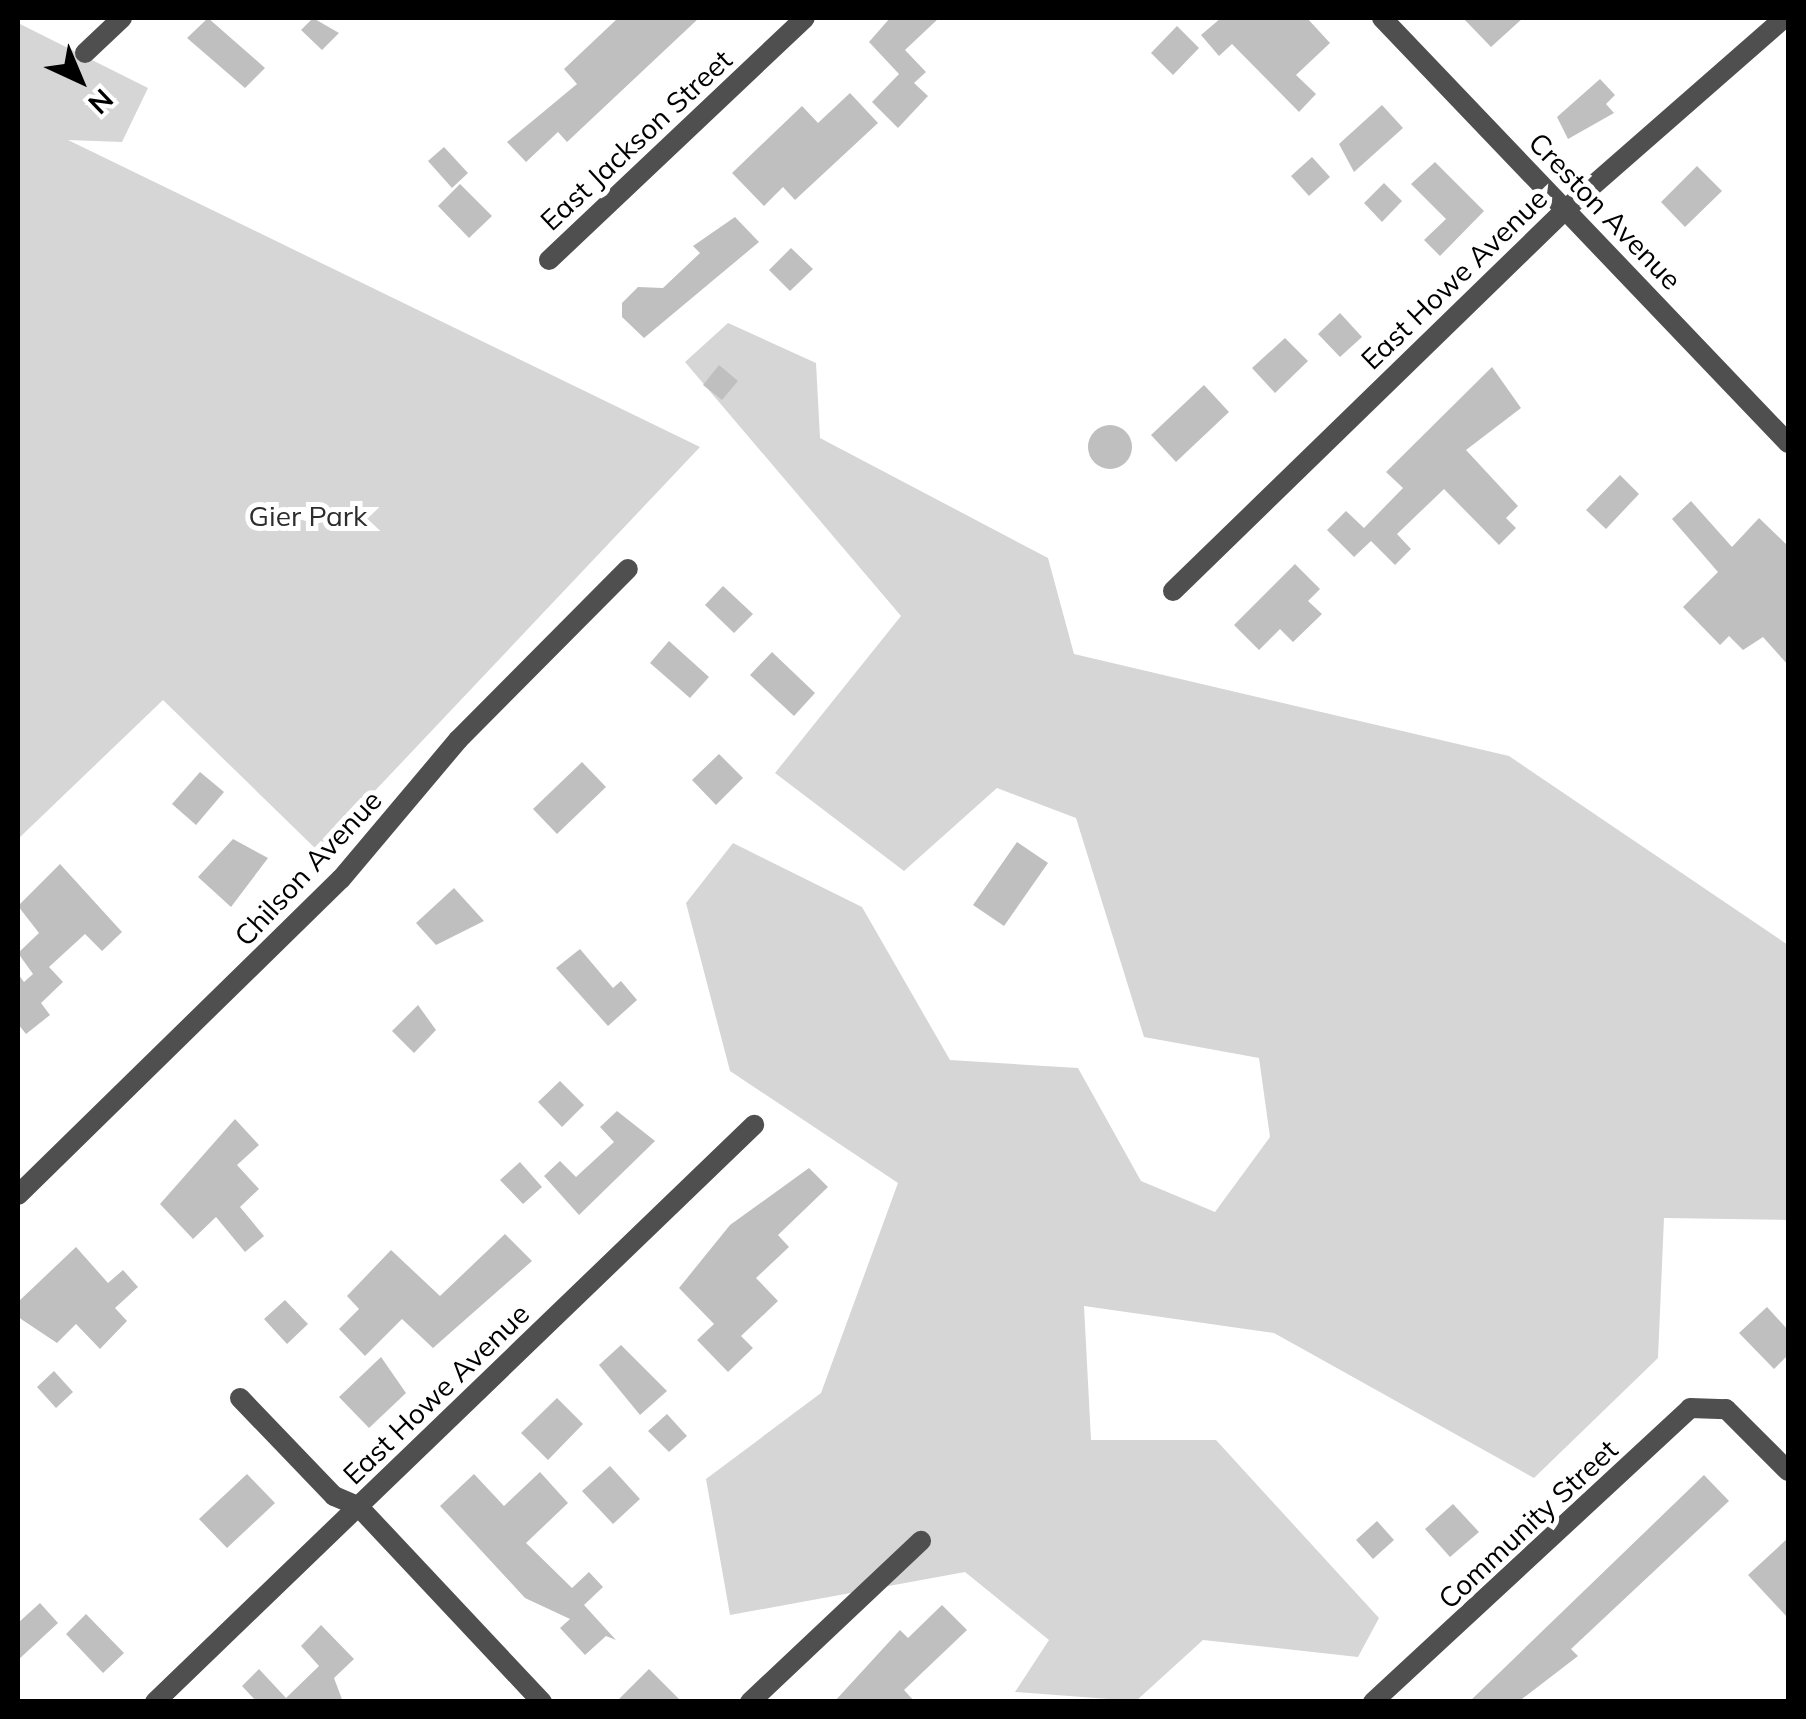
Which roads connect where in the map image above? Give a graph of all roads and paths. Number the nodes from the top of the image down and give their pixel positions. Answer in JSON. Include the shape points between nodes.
{"nodes":[{"id":1,"x":122,"y":18,"type":"edge"},
{"id":2,"x":805,"y":18,"type":"edge"},
{"id":3,"x":1382,"y":18,"type":"edge"},
{"id":4,"x":1784,"y":18,"type":"edge"},
{"id":5,"x":85,"y":52,"type":"dead end"},
{"id":6,"x":1566,"y":209,"type":"junction"},
{"id":7,"x":549,"y":260,"type":"dead end"},
{"id":8,"x":1788,"y":443,"type":"edge"},
{"id":9,"x":628,"y":568,"type":"dead end"},
{"id":10,"x":1173,"y":591,"type":"dead end"},
{"id":11,"x":754,"y":1125,"type":"dead end"},
{"id":12,"x":18,"y":1196,"type":"edge"},
{"id":13,"x":240,"y":1398,"type":"dead end"},
{"id":14,"x":1788,"y":1471,"type":"edge"},
{"id":15,"x":358,"y":1506,"type":"junction"},
{"id":16,"x":922,"y":1541,"type":"dead end"},
{"id":17,"x":1380,"y":1700,"type":"edge"},
{"id":18,"x":154,"y":1702,"type":"edge"},
{"id":19,"x":542,"y":1702,"type":"edge"},
{"id":20,"x":750,"y":1702,"type":"edge"}],
"edges":[{"from":1,"to":5,"type":"street"},
{"from":2,"to":7,"type":"street","name":"East Jackson Street"},
{"from":3,"to":6,"type":"street","name":"Creston Avenue"},
{"from":4,"to":6,"type":"street","name":"East Howe Avenue"},
{"from":6,"to":8,"type":"street","name":"Creston Avenue"},
{"from":6,"to":10,"type":"street","name":"East Howe Avenue"},
{"from":9,"to":12,"type":"street","name":"Chilson Avenue","via":[[470,727],[328,892]]},
{"from":11,"to":15,"type":"street","name":"East Howe Avenue"},
{"from":13,"to":15,"type":"street","via":[[334,1496]]},
{"from":14,"to":17,"type":"street","name":"Community Street","via":[[1726,1409],[1690,1408]]},
{"from":15,"to":18,"type":"street","name":"East Howe Avenue"},
{"from":15,"to":19,"type":"street"},
{"from":16,"to":20,"type":"street"}]}
